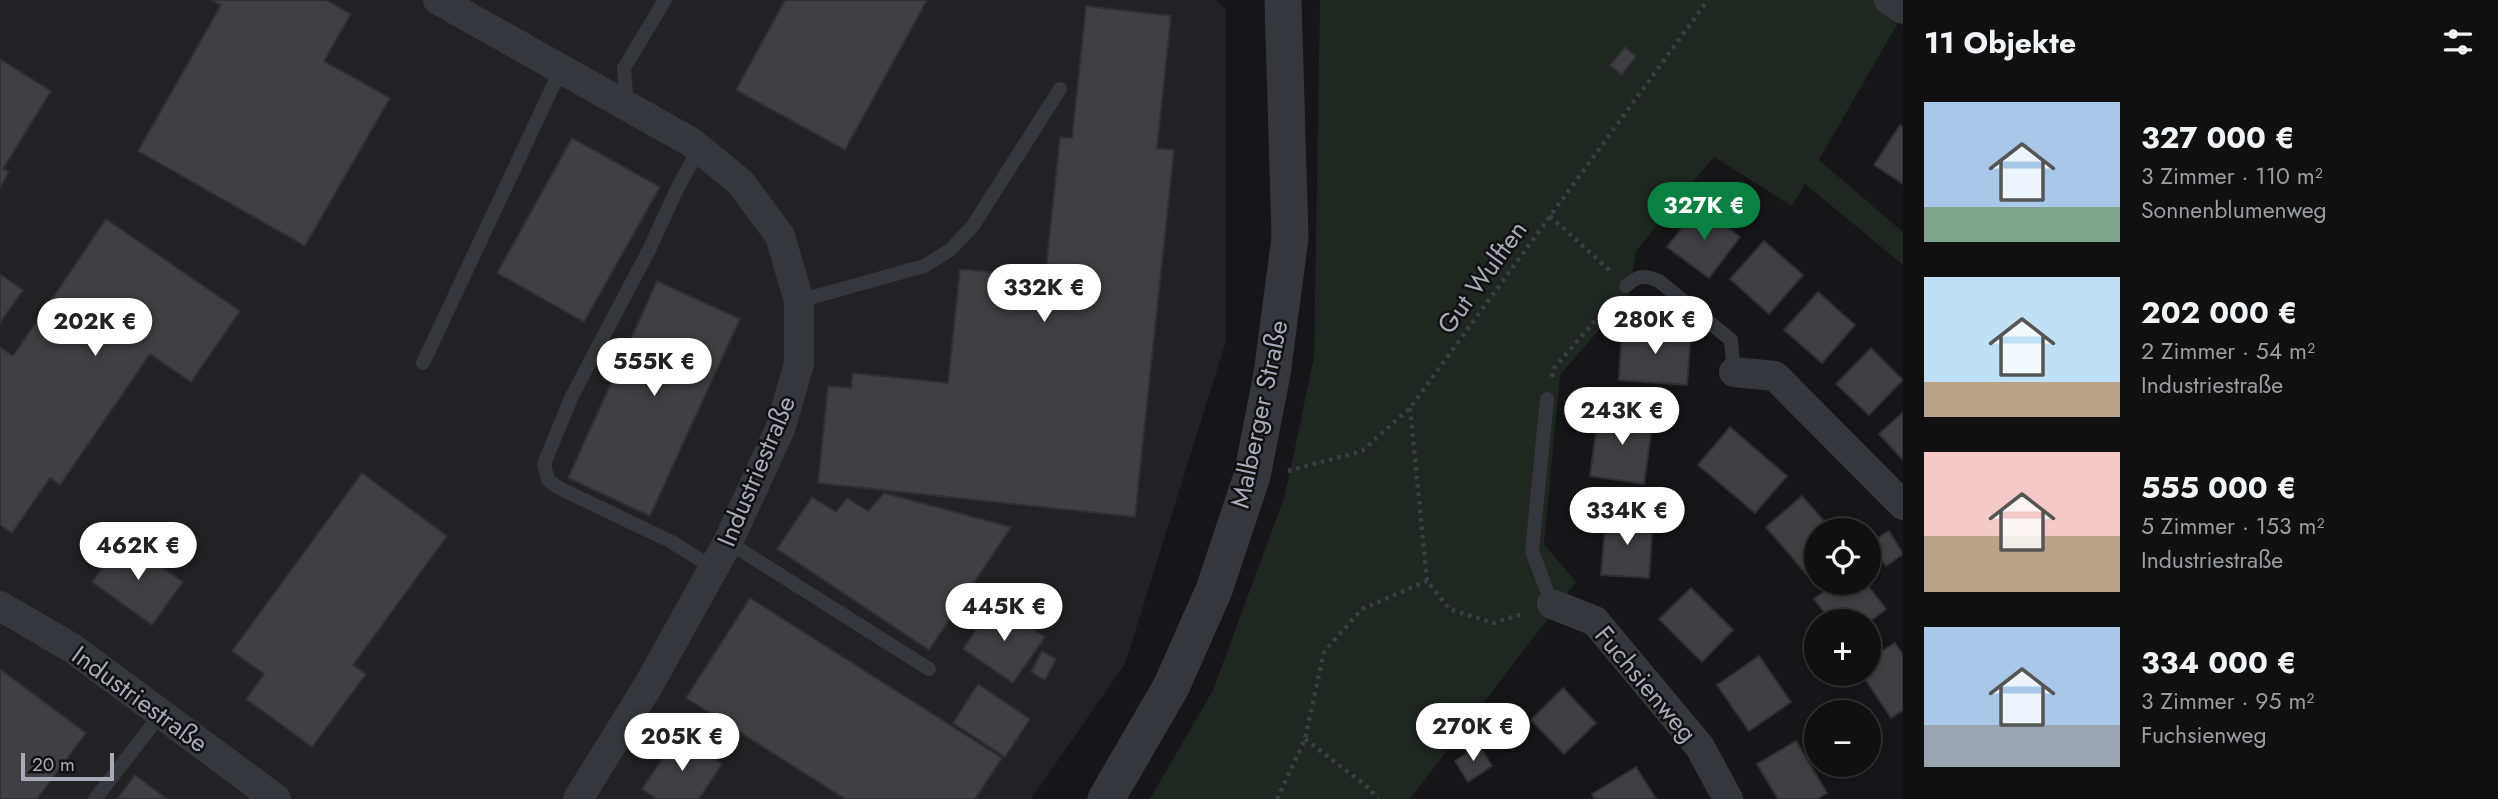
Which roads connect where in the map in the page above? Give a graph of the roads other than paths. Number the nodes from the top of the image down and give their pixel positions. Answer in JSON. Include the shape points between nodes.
{"nodes":[{"id":1,"x":438,"y":0,"type":"edge"},
{"id":2,"x":665,"y":0,"type":"edge"},
{"id":3,"x":1283,"y":0,"type":"edge"},
{"id":4,"x":1889,"y":0,"type":"edge"},
{"id":5,"x":1903,"y":9,"type":"edge"},
{"id":6,"x":561,"y":69,"type":"junction"},
{"id":7,"x":1060,"y":89,"type":"dead end"},
{"id":8,"x":627,"y":106,"type":"junction"},
{"id":9,"x":699,"y":149,"type":"junction"},
{"id":10,"x":1626,"y":286,"type":"road end"},
{"id":11,"x":799,"y":302,"type":"junction"},
{"id":12,"x":423,"y":363,"type":"dead end"},
{"id":13,"x":1734,"y":372,"type":"joint"},
{"id":14,"x":1547,"y":399,"type":"road end"},
{"id":15,"x":1903,"y":505,"type":"edge"},
{"id":16,"x":728,"y":542,"type":"junction"},
{"id":17,"x":713,"y":568,"type":"junction"},
{"id":18,"x":1552,"y":604,"type":"joint"},
{"id":19,"x":0,"y":606,"type":"edge"},
{"id":20,"x":929,"y":669,"type":"dead end"},
{"id":21,"x":160,"y":714,"type":"junction"},
{"id":22,"x":95,"y":799,"type":"edge"},
{"id":23,"x":275,"y":799,"type":"edge"},
{"id":24,"x":578,"y":799,"type":"edge"},
{"id":25,"x":1106,"y":799,"type":"edge"},
{"id":26,"x":1728,"y":799,"type":"edge"}],
"edges":[{"from":1,"to":6,"type":"street","name":"Industriestraße"},
{"from":2,"to":8,"type":"lane","via":[[624,68]]},
{"from":3,"to":25,"type":"street","name":"Malberger Straße","via":[[1290,238],[1272,374],[1252,476],[1214,590],[1171,687]]},
{"from":4,"to":5,"type":"street"},
{"from":6,"to":8,"type":"street","name":"Industriestraße"},
{"from":6,"to":12,"type":"lane"},
{"from":7,"to":11,"type":"lane","via":[[972,227],[950,250],[924,266]]},
{"from":8,"to":9,"type":"street","name":"Industriestraße"},
{"from":9,"to":11,"type":"street","name":"Industriestraße","via":[[741,183],[780,236]]},
{"from":9,"to":17,"type":"lane","via":[[572,396],[544,464],[548,480],[559,488],[672,542]]},
{"from":10,"to":13,"type":"lane","via":[[1636,277],[1658,281],[1731,340]]},
{"from":11,"to":16,"type":"street","name":"Industriestraße","via":[[799,363],[780,429]]},
{"from":13,"to":15,"type":"street","via":[[1775,376]]},
{"from":14,"to":18,"type":"lane","via":[[1532,551]]},
{"from":16,"to":17,"type":"street","name":"Industriestraße"},
{"from":16,"to":20,"type":"lane"},
{"from":17,"to":24,"type":"street","name":"Industriestraße"},
{"from":18,"to":26,"type":"street","name":"Fuchsienweg","via":[[1595,621],[1700,747]]},
{"from":19,"to":21,"type":"street","name":"Industriestraße","via":[[72,648]]},
{"from":21,"to":22,"type":"lane"},
{"from":21,"to":23,"type":"street","name":"Industriestraße"}]}
